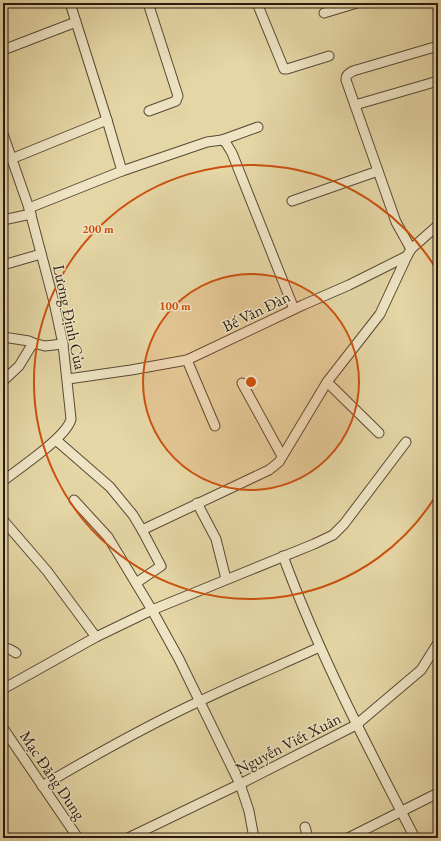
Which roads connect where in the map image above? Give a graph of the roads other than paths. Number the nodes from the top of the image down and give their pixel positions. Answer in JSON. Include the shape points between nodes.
{"nodes":[{"id":1,"x":70,"y":3,"type":"edge"},
{"id":2,"x":148,"y":3,"type":"edge"},
{"id":3,"x":256,"y":3,"type":"edge"},
{"id":4,"x":357,"y":3,"type":"edge"},
{"id":5,"x":324,"y":13,"type":"dead end"},
{"id":6,"x":76,"y":22,"type":"junction"},
{"id":7,"x":438,"y":46,"type":"edge"},
{"id":8,"x":3,"y":50,"type":"edge"},
{"id":9,"x":329,"y":56,"type":"dead end"},
{"id":10,"x":438,"y":81,"type":"edge"},
{"id":11,"x":355,"y":104,"type":"junction"},
{"id":12,"x":149,"y":111,"type":"dead end"},
{"id":13,"x":107,"y":120,"type":"junction"},
{"id":14,"x":258,"y":127,"type":"dead end"},
{"id":15,"x":3,"y":134,"type":"edge"},
{"id":16,"x":222,"y":140,"type":"junction"},
{"id":17,"x":11,"y":159,"type":"junction"},
{"id":18,"x":122,"y":171,"type":"junction"},
{"id":19,"x":378,"y":171,"type":"junction"},
{"id":20,"x":292,"y":201,"type":"dead end"},
{"id":21,"x":30,"y":211,"type":"junction"},
{"id":22,"x":3,"y":220,"type":"edge"},
{"id":23,"x":438,"y":224,"type":"edge"},
{"id":24,"x":409,"y":252,"type":"junction"},
{"id":25,"x":41,"y":254,"type":"junction"},
{"id":26,"x":3,"y":266,"type":"edge"},
{"id":27,"x":294,"y":309,"type":"junction"},
{"id":28,"x":3,"y":337,"type":"edge"},
{"id":29,"x":33,"y":343,"type":"junction"},
{"id":30,"x":63,"y":344,"type":"junction"},
{"id":31,"x":187,"y":360,"type":"junction"},
{"id":32,"x":68,"y":379,"type":"junction"},
{"id":33,"x":3,"y":381,"type":"edge"},
{"id":34,"x":327,"y":382,"type":"junction"},
{"id":35,"x":242,"y":383,"type":"dead end"},
{"id":36,"x":215,"y":426,"type":"dead end"},
{"id":37,"x":380,"y":433,"type":"dead end"},
{"id":38,"x":56,"y":440,"type":"junction"},
{"id":39,"x":406,"y":442,"type":"dead end"},
{"id":40,"x":282,"y":456,"type":"junction"},
{"id":41,"x":3,"y":481,"type":"edge"},
{"id":42,"x":74,"y":500,"type":"dead end"},
{"id":43,"x":197,"y":503,"type":"junction"},
{"id":44,"x":3,"y":520,"type":"edge"},
{"id":45,"x":142,"y":530,"type":"junction"},
{"id":46,"x":283,"y":556,"type":"junction"},
{"id":47,"x":226,"y":579,"type":"junction"},
{"id":48,"x":136,"y":583,"type":"junction"},
{"id":49,"x":152,"y":610,"type":"junction"},
{"id":50,"x":96,"y":637,"type":"junction"},
{"id":51,"x":438,"y":643,"type":"edge"},
{"id":52,"x":320,"y":647,"type":"junction"},
{"id":53,"x":3,"y":649,"type":"edge"},
{"id":54,"x":16,"y":653,"type":"dead end"},
{"id":55,"x":3,"y":689,"type":"edge"},
{"id":56,"x":200,"y":701,"type":"junction"},
{"id":57,"x":356,"y":725,"type":"junction"},
{"id":58,"x":3,"y":728,"type":"edge"},
{"id":59,"x":240,"y":784,"type":"junction"},
{"id":60,"x":42,"y":786,"type":"junction"},
{"id":61,"x":438,"y":792,"type":"edge"},
{"id":62,"x":402,"y":812,"type":"junction"},
{"id":63,"x":305,"y":827,"type":"dead end"},
{"id":64,"x":366,"y":829,"type":"junction"},
{"id":65,"x":78,"y":838,"type":"edge"},
{"id":66,"x":128,"y":838,"type":"edge"},
{"id":67,"x":254,"y":838,"type":"edge"},
{"id":68,"x":308,"y":838,"type":"edge"},
{"id":69,"x":348,"y":838,"type":"edge"},
{"id":70,"x":370,"y":838,"type":"edge"},
{"id":71,"x":415,"y":838,"type":"edge"}],
"edges":[{"from":1,"to":6,"type":"street"},
{"from":2,"to":12,"type":"street","via":[[178,96],[176,101]]},
{"from":3,"to":9,"type":"street","via":[[284,69]]},
{"from":4,"to":5,"type":"street"},
{"from":6,"to":8,"type":"street"},
{"from":6,"to":13,"type":"street"},
{"from":7,"to":11,"type":"street","via":[[348,74],[346,80]]},
{"from":10,"to":11,"type":"street"},
{"from":11,"to":19,"type":"street"},
{"from":13,"to":17,"type":"street"},
{"from":13,"to":18,"type":"street"},
{"from":14,"to":16,"type":"street"},
{"from":15,"to":17,"type":"street","name":"Lương Định Của"},
{"from":16,"to":18,"type":"street","via":[[207,142]]},
{"from":16,"to":27,"type":"street","via":[[232,153]]},
{"from":17,"to":21,"type":"street","name":"Lương Định Của"},
{"from":18,"to":21,"type":"street"},
{"from":19,"to":20,"type":"street"},
{"from":19,"to":24,"type":"street"},
{"from":21,"to":22,"type":"street"},
{"from":21,"to":25,"type":"street","name":"Lương Định Của"},
{"from":23,"to":24,"type":"street","name":"Bế Văn Đàn"},
{"from":24,"to":27,"type":"street","name":"Bế Văn Đàn","via":[[349,286]]},
{"from":24,"to":34,"type":"street","via":[[380,314]]},
{"from":25,"to":26,"type":"street"},
{"from":25,"to":30,"type":"street","name":"Lương Định Của"},
{"from":27,"to":31,"type":"street","name":"Bế Văn Đàn"},
{"from":28,"to":29,"type":"street"},
{"from":29,"to":30,"type":"street","via":[[46,346]]},
{"from":29,"to":33,"type":"street","via":[[19,366]]},
{"from":30,"to":32,"type":"street","name":"Lương Định Của"},
{"from":31,"to":32,"type":"street","name":"Bế Văn Đàn"},
{"from":31,"to":36,"type":"street"},
{"from":32,"to":38,"type":"street","name":"Lương Định Của","via":[[71,419]]},
{"from":34,"to":37,"type":"street"},
{"from":34,"to":40,"type":"street"},
{"from":35,"to":40,"type":"street"},
{"from":38,"to":41,"type":"street","name":"Lương Định Của"},
{"from":38,"to":45,"type":"street","via":[[110,487],[126,505]]},
{"from":39,"to":46,"type":"street","via":[[339,529],[325,539]]},
{"from":40,"to":43,"type":"street","via":[[279,462],[268,470]]},
{"from":42,"to":48,"type":"street","via":[[108,537]]},
{"from":43,"to":45,"type":"street"},
{"from":43,"to":47,"type":"street","via":[[216,539]]},
{"from":44,"to":50,"type":"street"},
{"from":45,"to":48,"type":"street","via":[[161,566]]},
{"from":46,"to":47,"type":"street"},
{"from":46,"to":52,"type":"street"},
{"from":47,"to":49,"type":"street"},
{"from":48,"to":49,"type":"street"},
{"from":49,"to":50,"type":"street"},
{"from":49,"to":56,"type":"street"},
{"from":50,"to":55,"type":"street"},
{"from":51,"to":57,"type":"street","name":"Nguyễn Viết Xuân","via":[[421,670]]},
{"from":52,"to":56,"type":"street"},
{"from":52,"to":57,"type":"street"},
{"from":53,"to":54,"type":"street","via":[[9,648]]},
{"from":56,"to":59,"type":"street"},
{"from":56,"to":60,"type":"street"},
{"from":57,"to":59,"type":"street","name":"Nguyễn Viết Xuân"},
{"from":57,"to":62,"type":"street"},
{"from":58,"to":60,"type":"street","name":"Mạc Đăng Dung"},
{"from":59,"to":66,"type":"street","name":"Nguyễn Viết Xuân"},
{"from":59,"to":67,"type":"street"},
{"from":60,"to":65,"type":"street","name":"Mạc Đăng Dung"},
{"from":61,"to":62,"type":"street"},
{"from":62,"to":64,"type":"street"},
{"from":62,"to":71,"type":"street"},
{"from":63,"to":68,"type":"street"},
{"from":64,"to":69,"type":"street"},
{"from":64,"to":70,"type":"street"}]}
